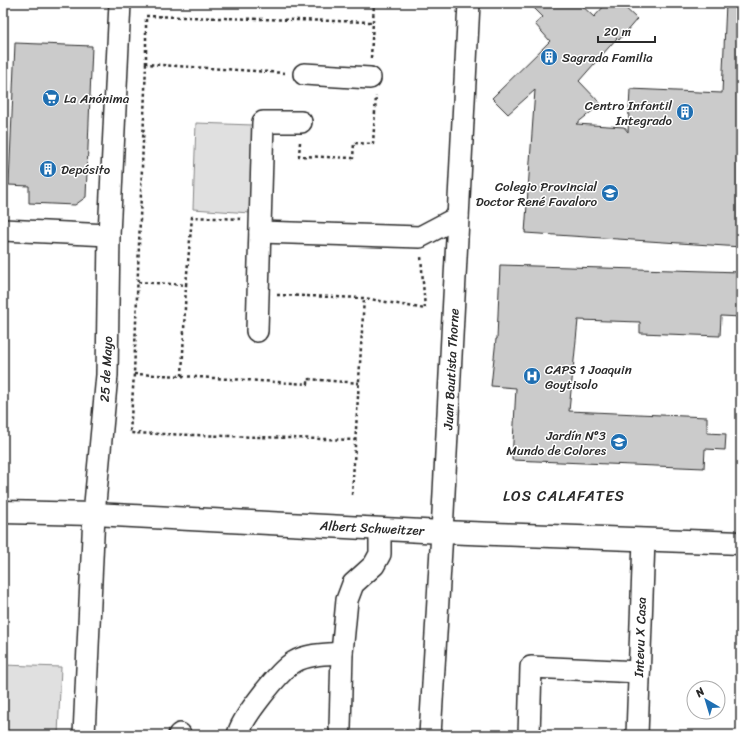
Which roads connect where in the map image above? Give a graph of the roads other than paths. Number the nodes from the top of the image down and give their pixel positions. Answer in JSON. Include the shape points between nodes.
{"nodes":[{"id":1,"x":120,"y":3,"type":"edge"},
{"id":2,"x":469,"y":3,"type":"edge"},
{"id":3,"x":304,"y":74,"type":"road end"},
{"id":4,"x":370,"y":78,"type":"road end"},
{"id":5,"x":301,"y":122,"type":"dead end"},
{"id":6,"x":458,"y":217,"type":"junction"},
{"id":7,"x":260,"y":226,"type":"junction"},
{"id":8,"x":3,"y":230,"type":"edge"},
{"id":9,"x":109,"y":235,"type":"junction"},
{"id":10,"x":257,"y":331,"type":"dead end"},
{"id":11,"x":3,"y":512,"type":"edge"},
{"id":12,"x":94,"y":514,"type":"junction"},
{"id":13,"x":380,"y":529,"type":"junction"},
{"id":14,"x":442,"y":532,"type":"junction"},
{"id":15,"x":644,"y":540,"type":"junction"},
{"id":16,"x":741,"y":544,"type":"edge"},
{"id":17,"x":342,"y":653,"type":"junction"},
{"id":18,"x":639,"y":672,"type":"junction"},
{"id":19,"x":340,"y":728,"type":"dead end"},
{"id":20,"x":84,"y":735,"type":"edge"},
{"id":21,"x":238,"y":735,"type":"edge"},
{"id":22,"x":430,"y":735,"type":"edge"},
{"id":23,"x":529,"y":735,"type":"edge"},
{"id":24,"x":637,"y":735,"type":"edge"}],
"edges":[{"from":1,"to":9,"type":"street","name":"25 de Mayo"},
{"from":2,"to":6,"type":"street","name":"Juan Bautista Thorne"},
{"from":3,"to":4,"type":"street"},
{"from":5,"to":7,"type":"street","via":[[263,122]]},
{"from":6,"to":7,"type":"street","via":[[420,236]]},
{"from":6,"to":14,"type":"street","name":"Juan Bautista Thorne"},
{"from":7,"to":10,"type":"street"},
{"from":8,"to":9,"type":"street"},
{"from":9,"to":12,"type":"street","name":"25 de Mayo","via":[[107,375]]},
{"from":11,"to":12,"type":"main road","name":"Albert Schweitzer"},
{"from":12,"to":13,"type":"main road","name":"Albert Schweitzer"},
{"from":12,"to":20,"type":"street","name":"25 de Mayo"},
{"from":13,"to":14,"type":"main road","name":"Albert Schweitzer"},
{"from":13,"to":17,"type":"street","via":[[380,554],[374,565],[354,584],[347,600]]},
{"from":14,"to":15,"type":"main road","name":"Albert Schweitzer"},
{"from":14,"to":22,"type":"street","name":"Juan Bautista Thorne"},
{"from":15,"to":16,"type":"main road","name":"Albert Schweitzer"},
{"from":15,"to":18,"type":"street","name":"Intevu X Casa"},
{"from":17,"to":19,"type":"street"},
{"from":17,"to":21,"type":"street","via":[[307,657],[294,662],[280,674],[246,717]]},
{"from":18,"to":23,"type":"street","via":[[532,667]]},
{"from":18,"to":24,"type":"street","name":"Intevu X Casa"}]}
